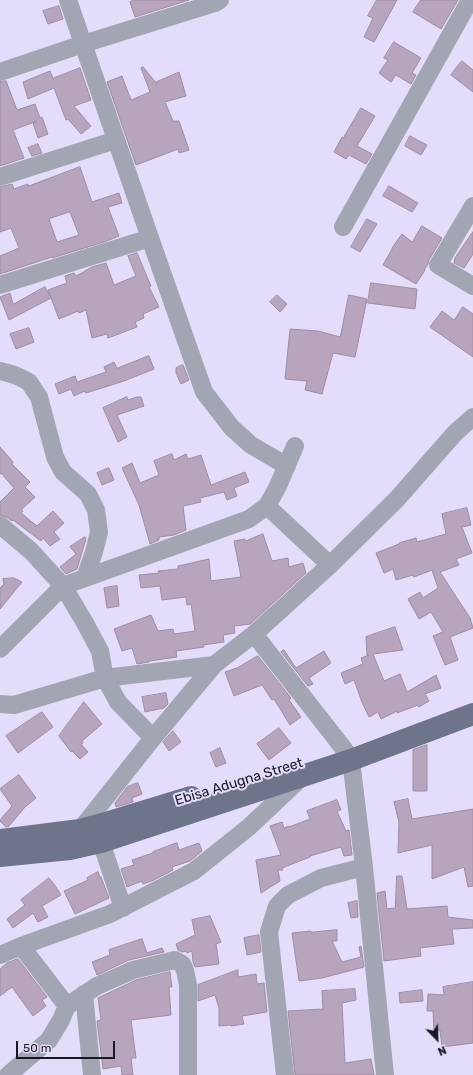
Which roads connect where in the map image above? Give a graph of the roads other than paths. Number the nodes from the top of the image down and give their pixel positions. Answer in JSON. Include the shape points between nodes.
{"nodes":[{"id":1,"x":68,"y":0,"type":"edge"},
{"id":2,"x":220,"y":0,"type":"edge"},
{"id":3,"x":470,"y":0,"type":"edge"},
{"id":4,"x":83,"y":44,"type":"junction"},
{"id":5,"x":0,"y":72,"type":"edge"},
{"id":6,"x":116,"y":140,"type":"junction"},
{"id":7,"x":0,"y":177,"type":"edge"},
{"id":8,"x":473,"y":206,"type":"edge"},
{"id":9,"x":343,"y":227,"type":"dead end"},
{"id":10,"x":150,"y":238,"type":"junction"},
{"id":11,"x":0,"y":285,"type":"edge"},
{"id":12,"x":473,"y":286,"type":"edge"},
{"id":13,"x":0,"y":371,"type":"edge"},
{"id":14,"x":473,"y":417,"type":"edge"},
{"id":15,"x":295,"y":446,"type":"dead end"},
{"id":16,"x":287,"y":466,"type":"junction"},
{"id":17,"x":267,"y":506,"type":"junction"},
{"id":18,"x":0,"y":525,"type":"edge"},
{"id":19,"x":330,"y":565,"type":"junction"},
{"id":20,"x":85,"y":578,"type":"junction"},
{"id":21,"x":63,"y":586,"type":"junction"},
{"id":22,"x":254,"y":634,"type":"junction"},
{"id":23,"x":0,"y":649,"type":"edge"},
{"id":24,"x":214,"y":665,"type":"junction"},
{"id":25,"x":105,"y":678,"type":"junction"},
{"id":26,"x":473,"y":702,"type":"edge"},
{"id":27,"x":0,"y":704,"type":"edge"},
{"id":28,"x":465,"y":717,"type":"edge"},
{"id":29,"x":153,"y":738,"type":"junction"},
{"id":30,"x":347,"y":755,"type":"junction"},
{"id":31,"x":303,"y":775,"type":"junction"},
{"id":32,"x":80,"y":830,"type":"junction"},
{"id":33,"x":0,"y":840,"type":"edge"},
{"id":34,"x":102,"y":842,"type":"junction"},
{"id":35,"x":70,"y":849,"type":"junction"},
{"id":36,"x":0,"y":856,"type":"edge"},
{"id":37,"x":364,"y":867,"type":"junction"},
{"id":38,"x":122,"y":908,"type":"junction"},
{"id":39,"x":21,"y":946,"type":"junction"},
{"id":40,"x":0,"y":955,"type":"edge"},
{"id":41,"x":84,"y":994,"type":"junction"},
{"id":42,"x":67,"y":1006,"type":"junction"},
{"id":43,"x":8,"y":1075,"type":"edge"},
{"id":44,"x":92,"y":1075,"type":"edge"},
{"id":45,"x":188,"y":1075,"type":"edge"},
{"id":46,"x":285,"y":1075,"type":"edge"},
{"id":47,"x":385,"y":1075,"type":"edge"}],
"edges":[{"from":1,"to":4,"type":"street"},
{"from":2,"to":4,"type":"street"},
{"from":3,"to":9,"type":"street"},
{"from":4,"to":5,"type":"street"},
{"from":4,"to":6,"type":"street"},
{"from":6,"to":7,"type":"street"},
{"from":6,"to":10,"type":"street"},
{"from":8,"to":12,"type":"street","via":[[438,265]]},
{"from":10,"to":11,"type":"street"},
{"from":10,"to":16,"type":"street","via":[[204,392],[232,428],[251,446]]},
{"from":13,"to":20,"type":"street","via":[[29,382],[39,397],[55,457],[63,472],[88,494],[96,510],[99,532]]},
{"from":14,"to":19,"type":"street","via":[[455,433],[398,499]]},
{"from":15,"to":16,"type":"street"},
{"from":16,"to":17,"type":"street"},
{"from":17,"to":19,"type":"street"},
{"from":17,"to":20,"type":"street","via":[[249,519]]},
{"from":18,"to":21,"type":"street","via":[[31,551]]},
{"from":19,"to":22,"type":"street"},
{"from":20,"to":21,"type":"street"},
{"from":21,"to":23,"type":"street"},
{"from":21,"to":25,"type":"street","via":[[100,651]]},
{"from":22,"to":24,"type":"street"},
{"from":22,"to":30,"type":"street"},
{"from":24,"to":25,"type":"street"},
{"from":24,"to":29,"type":"street"},
{"from":25,"to":27,"type":"street","via":[[14,705]]},
{"from":25,"to":29,"type":"street","via":[[118,702]]},
{"from":26,"to":30,"type":"main road","name":"Ebisa Adugna Street"},
{"from":28,"to":30,"type":"main road","name":"Ebisa Adugna Street"},
{"from":29,"to":32,"type":"street"},
{"from":30,"to":31,"type":"main road","name":"Ebisa Adugna Street"},
{"from":30,"to":32,"type":"main road","name":"Ebisa Adugna Street"},
{"from":30,"to":37,"type":"street"},
{"from":31,"to":34,"type":"main road","name":"Ebisa Adugna Street"},
{"from":31,"to":38,"type":"street","via":[[249,827],[194,871]]},
{"from":32,"to":33,"type":"main road","name":"Ebisa Adugna Street"},
{"from":32,"to":35,"type":"street"},
{"from":34,"to":35,"type":"main road","name":"Ebisa Adugna Street"},
{"from":34,"to":38,"type":"street"},
{"from":35,"to":36,"type":"main road","name":"Ebisa Adugna Street"},
{"from":37,"to":46,"type":"street","via":[[321,878],[288,895],[277,906],[269,932]]},
{"from":37,"to":47,"type":"street"},
{"from":38,"to":39,"type":"street"},
{"from":39,"to":40,"type":"street"},
{"from":39,"to":42,"type":"street"},
{"from":41,"to":42,"type":"street"},
{"from":41,"to":44,"type":"street"},
{"from":41,"to":45,"type":"street","via":[[133,970],[175,960],[182,964],[188,986]]},
{"from":42,"to":43,"type":"street","via":[[48,1040]]}]}
